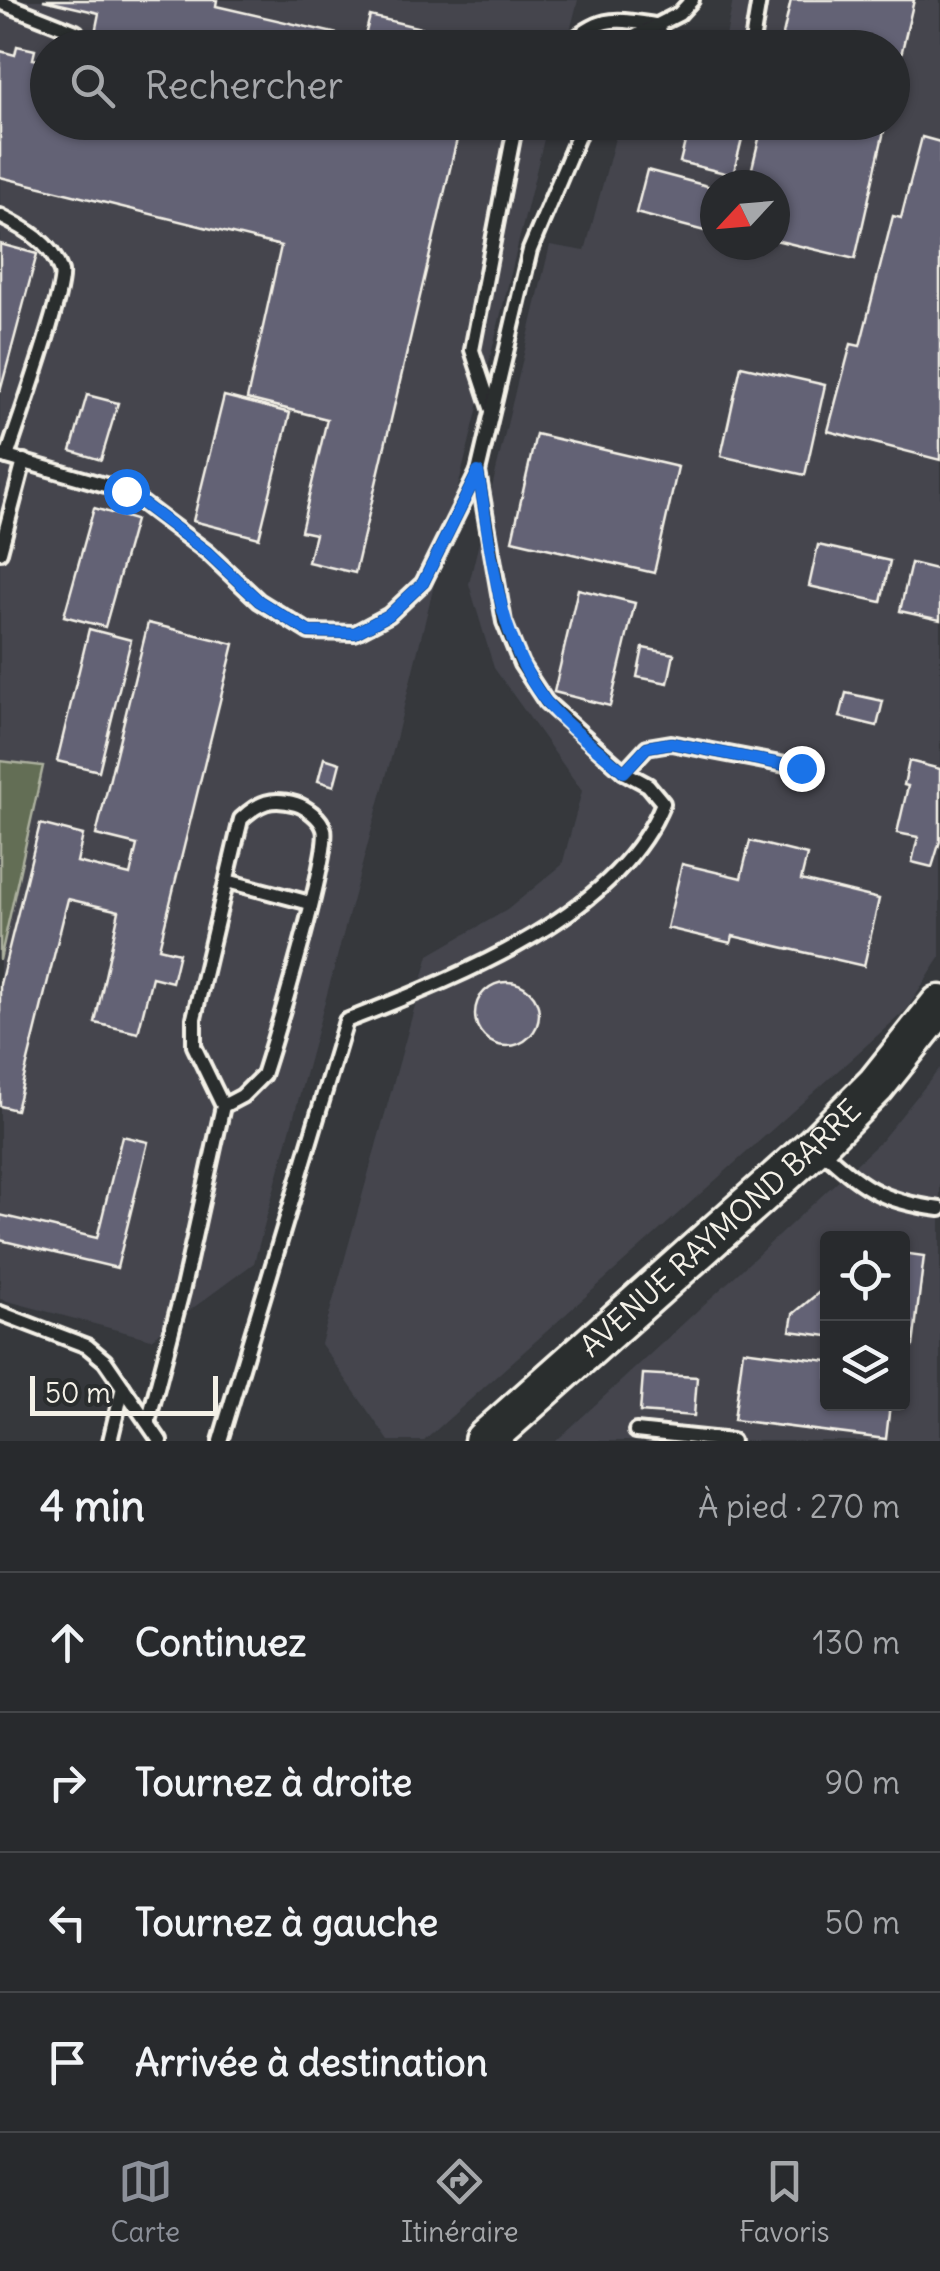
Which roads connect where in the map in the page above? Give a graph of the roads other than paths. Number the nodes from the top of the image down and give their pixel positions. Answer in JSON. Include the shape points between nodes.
{"nodes":[{"id":1,"x":692,"y":0,"type":"edge"},
{"id":2,"x":759,"y":0,"type":"edge"},
{"id":3,"x":0,"y":2,"type":"edge"},
{"id":4,"x":656,"y":25,"type":"junction"},
{"id":5,"x":71,"y":30,"type":"edge"},
{"id":6,"x":584,"y":30,"type":"edge"},
{"id":7,"x":646,"y":30,"type":"edge"},
{"id":8,"x":658,"y":30,"type":"edge"},
{"id":9,"x":753,"y":30,"type":"edge"},
{"id":10,"x":513,"y":140,"type":"edge"},
{"id":11,"x":576,"y":140,"type":"edge"},
{"id":12,"x":0,"y":216,"type":"edge"},
{"id":13,"x":492,"y":410,"type":"junction"},
{"id":14,"x":4,"y":456,"type":"edge"},
{"id":15,"x":24,"y":461,"type":"junction"},
{"id":16,"x":478,"y":472,"type":"junction"},
{"id":17,"x":0,"y":552,"type":"edge"},
{"id":18,"x":801,"y":768,"type":"dead end"},
{"id":19,"x":624,"y":772,"type":"junction"},
{"id":20,"x":227,"y":881,"type":"junction"},
{"id":21,"x":310,"y":902,"type":"junction"},
{"id":22,"x":940,"y":1005,"type":"edge"},
{"id":23,"x":223,"y":1106,"type":"junction"},
{"id":24,"x":816,"y":1145,"type":"junction"},
{"id":25,"x":940,"y":1209,"type":"edge"},
{"id":26,"x":0,"y":1313,"type":"edge"},
{"id":27,"x":123,"y":1387,"type":"junction"},
{"id":28,"x":148,"y":1422,"type":"junction"},
{"id":29,"x":636,"y":1431,"type":"dead end"},
{"id":30,"x":110,"y":1441,"type":"edge"},
{"id":31,"x":160,"y":1441,"type":"edge"},
{"id":32,"x":220,"y":1441,"type":"edge"},
{"id":33,"x":484,"y":1441,"type":"edge"},
{"id":34,"x":732,"y":1441,"type":"edge"}],
"edges":[{"from":1,"to":4,"type":"lane"},
{"from":2,"to":9,"type":"lane"},
{"from":3,"to":5,"type":"lane"},
{"from":4,"to":6,"type":"lane","via":[[609,19]]},
{"from":4,"to":7,"type":"lane"},
{"from":4,"to":8,"type":"lane"},
{"from":10,"to":13,"type":"lane","via":[[472,350]]},
{"from":11,"to":13,"type":"lane","via":[[530,250]]},
{"from":12,"to":14,"type":"lane","via":[[48,246],[62,275]]},
{"from":13,"to":16,"type":"lane"},
{"from":14,"to":15,"type":"lane"},
{"from":15,"to":16,"type":"lane","via":[[126,491],[259,601],[309,632],[355,633],[389,615],[423,583]]},
{"from":15,"to":17,"type":"lane"},
{"from":16,"to":19,"type":"lane","via":[[504,622],[521,664],[546,702]]},
{"from":18,"to":19,"type":"lane","via":[[671,743],[647,747]]},
{"from":19,"to":32,"type":"lane","via":[[648,785],[663,804],[654,826],[611,879],[556,921],[453,979],[346,1021]]},
{"from":20,"to":21,"type":"lane"},
{"from":20,"to":21,"type":"lane","via":[[242,819],[276,799],[302,806],[326,832]]},
{"from":20,"to":23,"type":"lane","via":[[194,1018],[194,1046]]},
{"from":21,"to":23,"type":"lane","via":[[263,1075]]},
{"from":22,"to":24,"type":"main road","name":"AVENUE RAYMOND BARRE","via":[[876,1086]]},
{"from":23,"to":28,"type":"lane"},
{"from":24,"to":25,"type":"lane","via":[[858,1184],[898,1204]]},
{"from":24,"to":33,"type":"main road","name":"AVENUE RAYMOND BARRE"},
{"from":26,"to":27,"type":"lane","via":[[87,1346]]},
{"from":27,"to":28,"type":"lane"},
{"from":27,"to":30,"type":"lane"},
{"from":28,"to":31,"type":"lane"},
{"from":29,"to":34,"type":"lane"}]}
